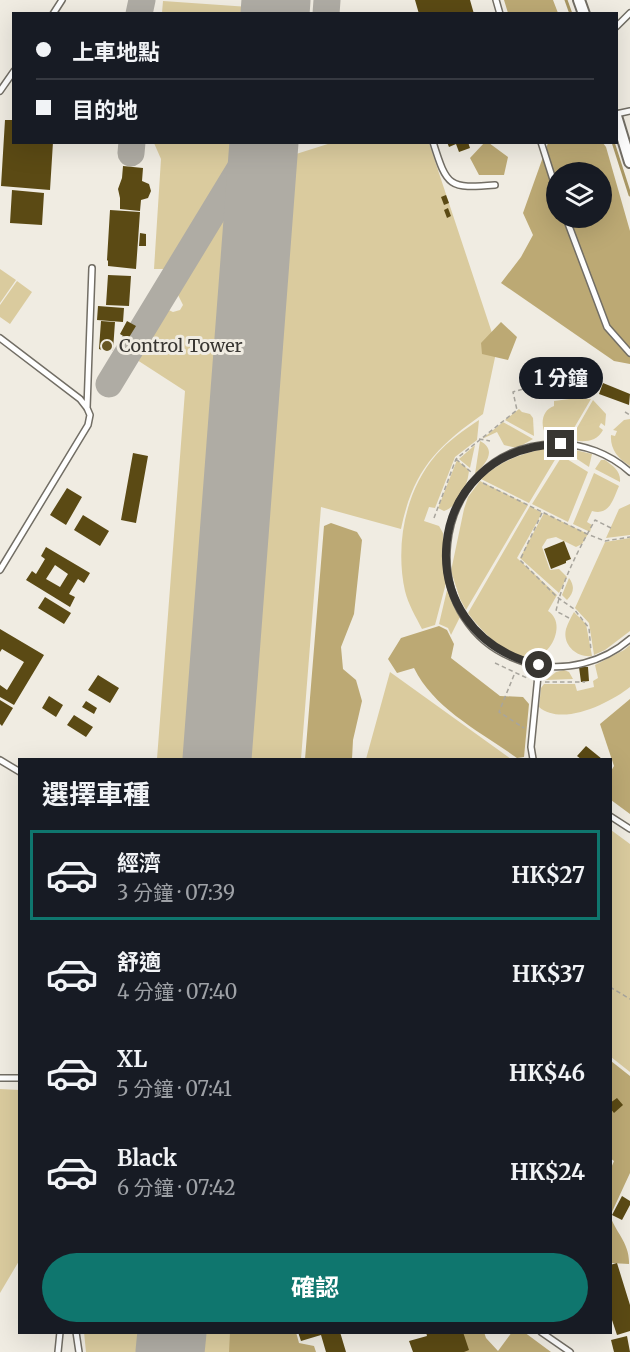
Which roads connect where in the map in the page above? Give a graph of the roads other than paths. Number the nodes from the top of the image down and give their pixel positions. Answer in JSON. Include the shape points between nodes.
{"nodes":[{"id":1,"x":630,"y":13,"type":"edge"},
{"id":2,"x":618,"y":25,"type":"edge"},
{"id":3,"x":12,"y":74,"type":"edge"},
{"id":4,"x":0,"y":91,"type":"edge"},
{"id":5,"x":618,"y":122,"type":"edge"},
{"id":6,"x":434,"y":144,"type":"edge"},
{"id":7,"x":542,"y":144,"type":"edge"},
{"id":8,"x":547,"y":162,"type":"edge"},
{"id":9,"x":630,"y":162,"type":"edge"},
{"id":10,"x":495,"y":185,"type":"dead end"},
{"id":11,"x":570,"y":228,"type":"edge"},
{"id":12,"x":93,"y":268,"type":"dead end"},
{"id":13,"x":0,"y":338,"type":"edge"},
{"id":14,"x":630,"y":352,"type":"edge"},
{"id":15,"x":87,"y":408,"type":"junction"},
{"id":16,"x":630,"y":472,"type":"edge"},
{"id":17,"x":0,"y":570,"type":"edge"},
{"id":18,"x":630,"y":639,"type":"edge"},
{"id":19,"x":539,"y":665,"type":"junction"},
{"id":20,"x":533,"y":758,"type":"edge"},
{"id":21,"x":0,"y":760,"type":"edge"},
{"id":22,"x":18,"y":771,"type":"edge"},
{"id":23,"x":612,"y":817,"type":"edge"},
{"id":24,"x":630,"y":829,"type":"edge"},
{"id":25,"x":0,"y":1078,"type":"edge"},
{"id":26,"x":18,"y":1078,"type":"edge"},
{"id":27,"x":60,"y":1334,"type":"edge"},
{"id":28,"x":76,"y":1334,"type":"edge"},
{"id":29,"x":544,"y":1334,"type":"edge"},
{"id":30,"x":58,"y":1352,"type":"edge"},
{"id":31,"x":78,"y":1352,"type":"edge"},
{"id":32,"x":570,"y":1352,"type":"edge"}],
"edges":[{"from":1,"to":2,"type":"lane"},
{"from":3,"to":4,"type":"lane"},
{"from":5,"to":9,"type":"street"},
{"from":6,"to":10,"type":"lane","via":[[441,167],[453,183],[466,188]]},
{"from":7,"to":8,"type":"lane"},
{"from":11,"to":14,"type":"lane","via":[[607,327]]},
{"from":12,"to":15,"type":"lane"},
{"from":13,"to":15,"type":"lane"},
{"from":15,"to":17,"type":"lane","via":[[88,425]]},
{"from":16,"to":19,"type":"lane","via":[[587,448],[568,444],[534,446],[497,461],[476,478],[460,499],[448,531],[446,564],[459,609],[470,626],[490,644],[513,658]]},
{"from":18,"to":19,"type":"lane","via":[[592,661]]},
{"from":19,"to":20,"type":"lane"},
{"from":21,"to":22,"type":"lane"},
{"from":23,"to":24,"type":"lane"},
{"from":25,"to":26,"type":"lane"},
{"from":27,"to":30,"type":"lane"},
{"from":28,"to":31,"type":"lane"},
{"from":29,"to":32,"type":"lane"}]}
